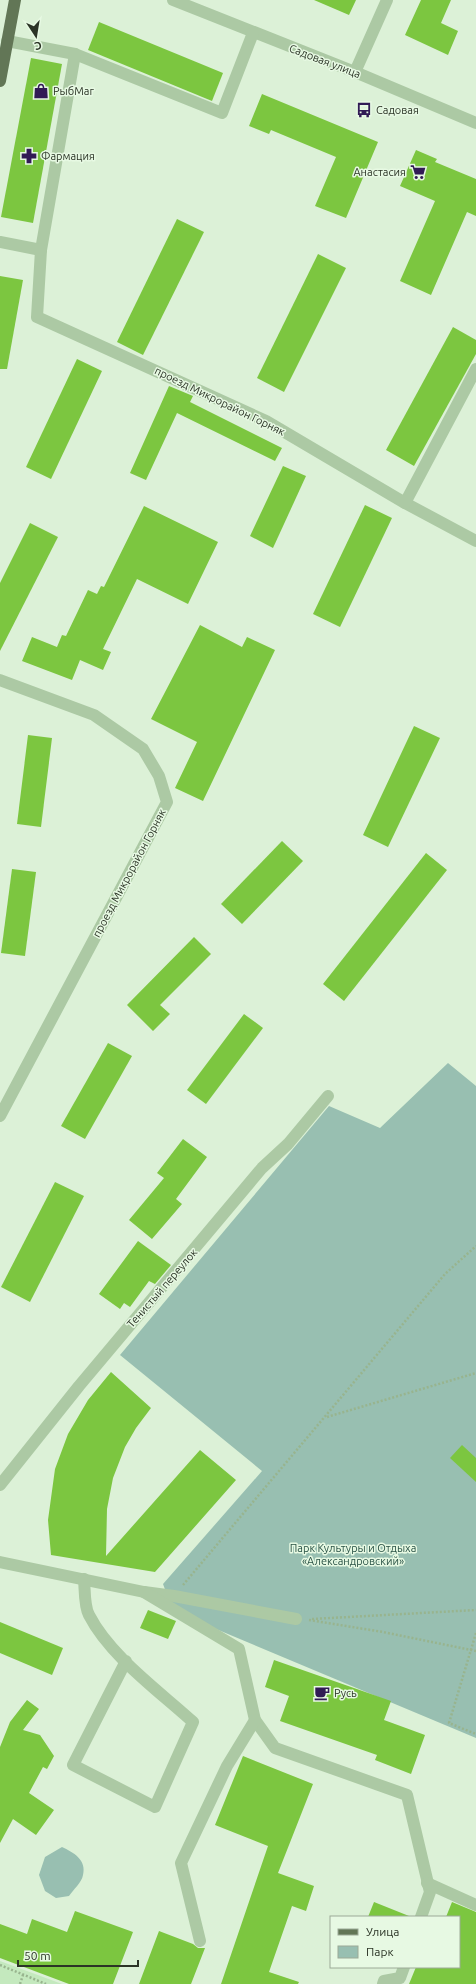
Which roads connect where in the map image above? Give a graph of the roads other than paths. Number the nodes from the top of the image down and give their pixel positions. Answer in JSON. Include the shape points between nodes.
{"nodes":[{"id":1,"x":15,"y":0,"type":"edge"},
{"id":2,"x":173,"y":0,"type":"edge"},
{"id":3,"x":387,"y":0,"type":"edge"},
{"id":4,"x":253,"y":33,"type":"junction"},
{"id":5,"x":7,"y":42,"type":"junction"},
{"id":6,"x":75,"y":54,"type":"junction"},
{"id":7,"x":355,"y":72,"type":"junction"},
{"id":8,"x":0,"y":81,"type":"edge"},
{"id":9,"x":476,"y":123,"type":"edge"},
{"id":10,"x":0,"y":242,"type":"edge"},
{"id":11,"x":41,"y":250,"type":"junction"},
{"id":12,"x":476,"y":369,"type":"edge"},
{"id":13,"x":405,"y":503,"type":"junction"},
{"id":14,"x":476,"y":541,"type":"edge"},
{"id":15,"x":0,"y":680,"type":"edge"},
{"id":16,"x":328,"y":1096,"type":"dead end"},
{"id":17,"x":0,"y":1116,"type":"edge"},
{"id":18,"x":0,"y":1485,"type":"edge"},
{"id":19,"x":0,"y":1562,"type":"edge"},
{"id":20,"x":84,"y":1579,"type":"junction"},
{"id":21,"x":144,"y":1592,"type":"junction"},
{"id":22,"x":296,"y":1619,"type":"dead end"},
{"id":23,"x":126,"y":1661,"type":"junction"},
{"id":24,"x":255,"y":1720,"type":"junction"},
{"id":25,"x":427,"y":1883,"type":"junction"},
{"id":26,"x":476,"y":1905,"type":"edge"},
{"id":27,"x":421,"y":1916,"type":"edge"},
{"id":28,"x":200,"y":1941,"type":"dead end"},
{"id":29,"x":404,"y":1968,"type":"edge"},
{"id":30,"x":383,"y":1984,"type":"edge"}],
"edges":[{"from":1,"to":5,"type":"main road"},
{"from":2,"to":4,"type":"street","name":"Садовая улица"},
{"from":3,"to":7,"type":"street"},
{"from":4,"to":6,"type":"street","via":[[222,114]]},
{"from":4,"to":7,"type":"street","name":"Садовая улица"},
{"from":5,"to":6,"type":"street"},
{"from":5,"to":8,"type":"main road"},
{"from":6,"to":11,"type":"street","name":"проезд Микрорайон Горняк"},
{"from":7,"to":9,"type":"street","name":"Садовая улица"},
{"from":10,"to":11,"type":"street"},
{"from":11,"to":13,"type":"street","name":"проезд Микрорайон Горняк","via":[[37,317],[266,421]]},
{"from":12,"to":13,"type":"street"},
{"from":13,"to":14,"type":"street","name":"проезд Микрорайон Горняк"},
{"from":15,"to":17,"type":"street","name":"проезд Микрорайон Горняк","via":[[94,715],[144,749],[159,776],[167,802]]},
{"from":16,"to":18,"type":"street","name":"Тенистый переулок","via":[[288,1144],[262,1168],[113,1345]]},
{"from":19,"to":20,"type":"street"},
{"from":20,"to":21,"type":"street"},
{"from":20,"to":23,"type":"street","via":[[88,1614],[110,1648]]},
{"from":21,"to":22,"type":"street"},
{"from":21,"to":24,"type":"street","via":[[240,1649]]},
{"from":23,"to":23,"type":"street","via":[[193,1722],[155,1807],[73,1765]]},
{"from":24,"to":25,"type":"street","via":[[275,1748],[407,1795]]},
{"from":24,"to":28,"type":"street","via":[[227,1766],[181,1863]]},
{"from":25,"to":26,"type":"street"},
{"from":25,"to":27,"type":"street","via":[[430,1892]]},
{"from":29,"to":30,"type":"street","via":[[400,1978],[384,1981]]}]}
